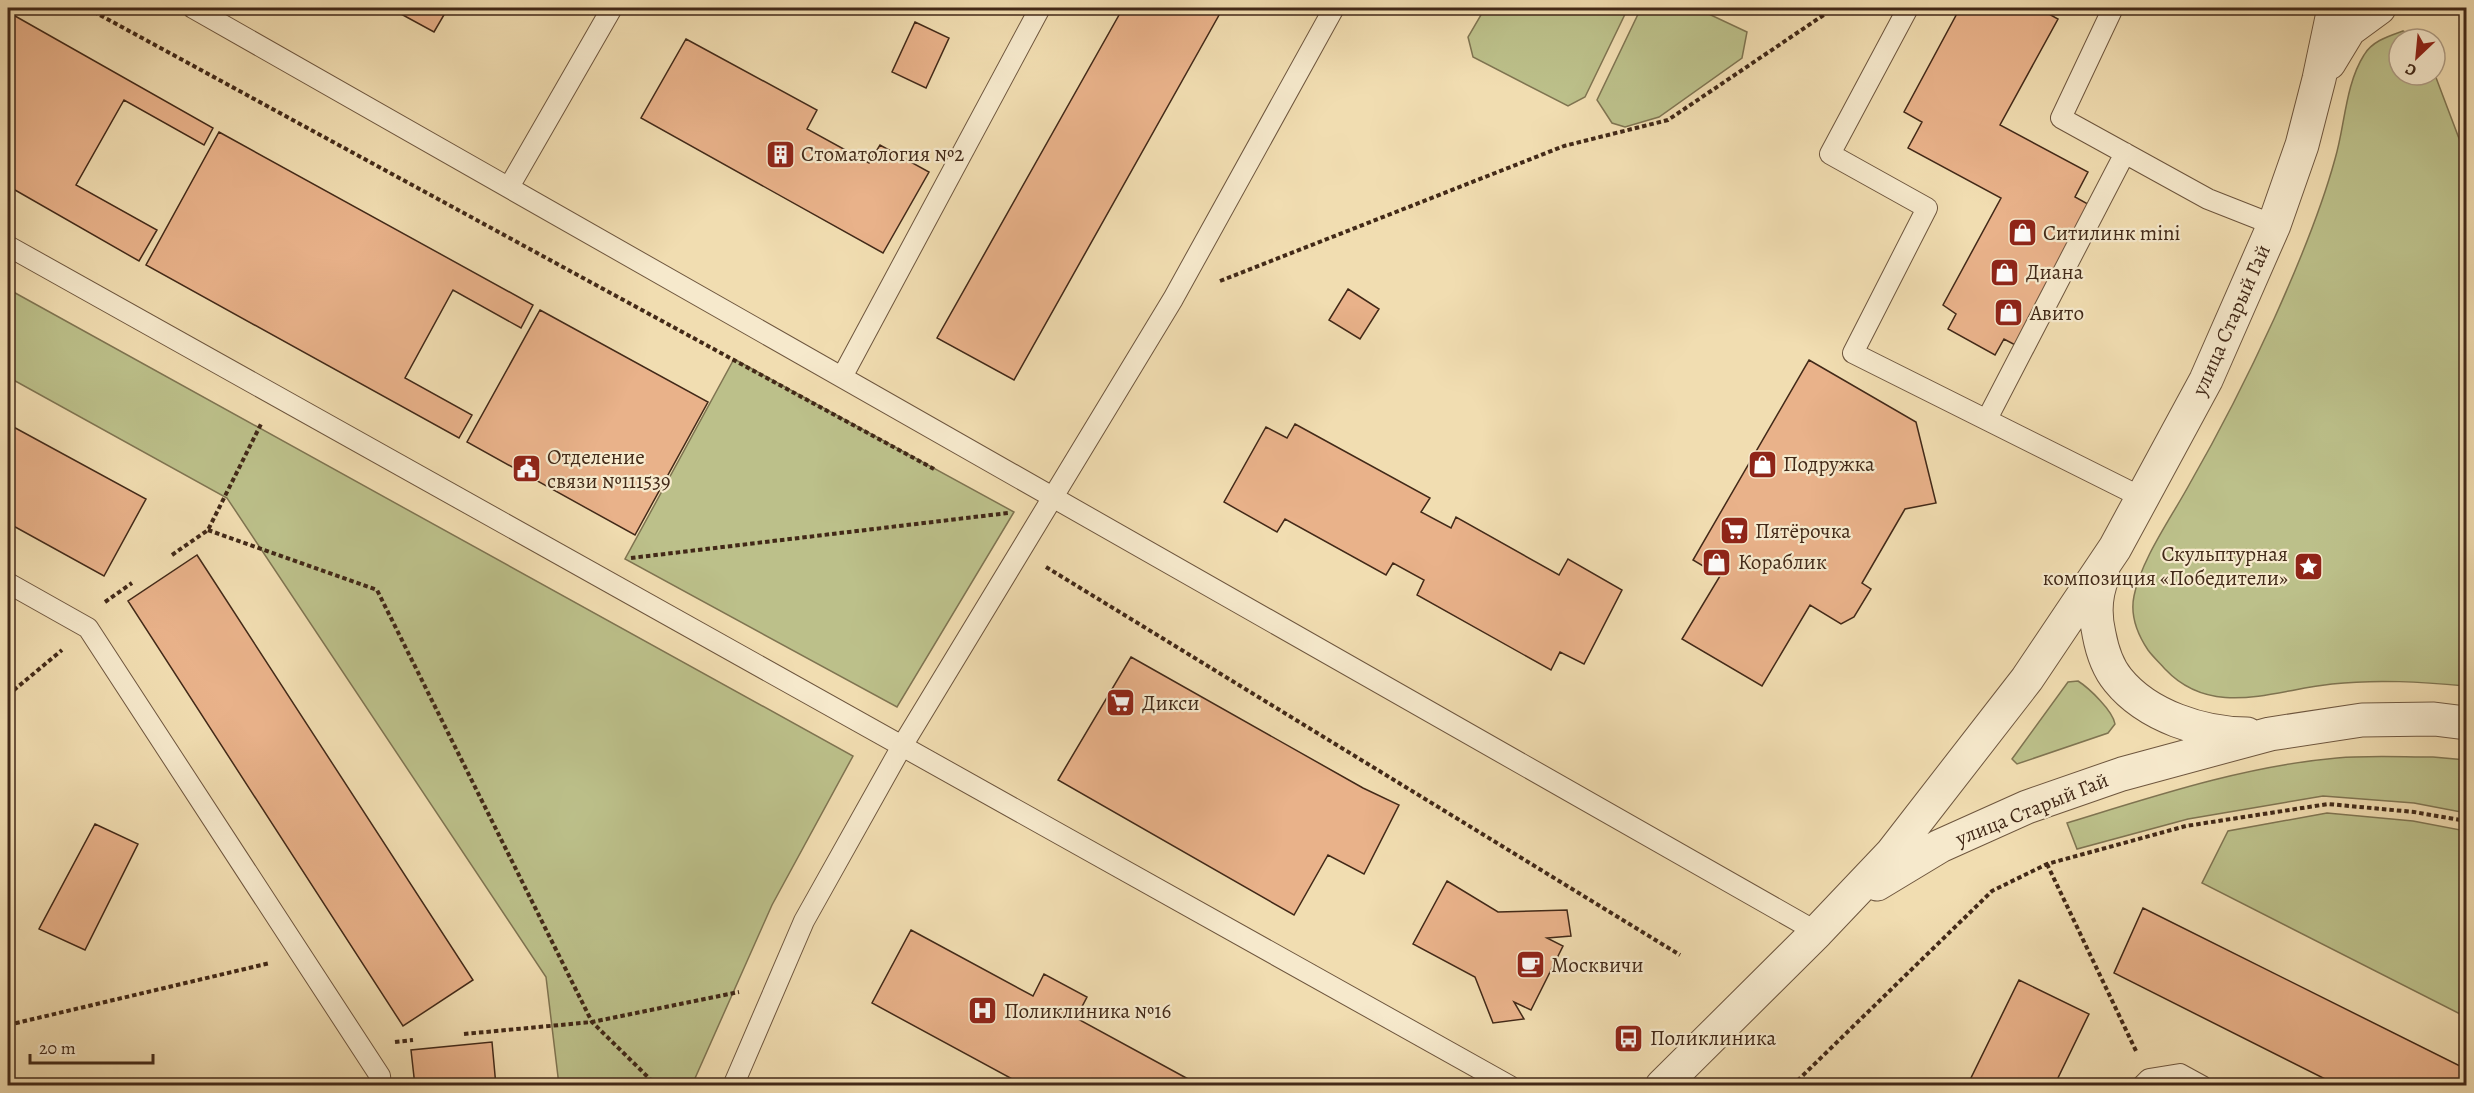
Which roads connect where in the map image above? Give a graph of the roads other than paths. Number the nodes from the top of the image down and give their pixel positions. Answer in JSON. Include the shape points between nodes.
{"nodes":[{"id":1,"x":193,"y":8,"type":"edge"},
{"id":2,"x":612,"y":8,"type":"edge"},
{"id":3,"x":1040,"y":8,"type":"edge"},
{"id":4,"x":1334,"y":8,"type":"edge"},
{"id":5,"x":1908,"y":8,"type":"edge"},
{"id":6,"x":2113,"y":8,"type":"edge"},
{"id":7,"x":2334,"y":8,"type":"edge"},
{"id":8,"x":2379,"y":8,"type":"edge"},
{"id":9,"x":2319,"y":79,"type":"junction"},
{"id":10,"x":2126,"y":153,"type":"junction"},
{"id":11,"x":509,"y":187,"type":"junction"},
{"id":12,"x":2274,"y":225,"type":"junction"},
{"id":13,"x":8,"y":246,"type":"edge"},
{"id":14,"x":842,"y":377,"type":"junction"},
{"id":15,"x":1987,"y":418,"type":"junction"},
{"id":16,"x":1052,"y":496,"type":"junction"},
{"id":17,"x":2143,"y":498,"type":"junction"},
{"id":18,"x":2115,"y":548,"type":"junction"},
{"id":19,"x":8,"y":583,"type":"edge"},
{"id":20,"x":2466,"y":723,"type":"edge"},
{"id":21,"x":2270,"y":734,"type":"junction"},
{"id":22,"x":902,"y":746,"type":"junction"},
{"id":23,"x":1817,"y":932,"type":"junction"},
{"id":24,"x":2146,"y":1082,"type":"edge"},
{"id":25,"x":381,"y":1086,"type":"edge"},
{"id":26,"x":733,"y":1086,"type":"edge"},
{"id":27,"x":1510,"y":1086,"type":"edge"},
{"id":28,"x":1662,"y":1086,"type":"edge"},
{"id":29,"x":2202,"y":1086,"type":"edge"}],
"edges":[{"from":1,"to":11,"type":"lane"},
{"from":2,"to":11,"type":"lane"},
{"from":3,"to":14,"type":"lane"},
{"from":4,"to":16,"type":"lane","via":[[1173,299]]},
{"from":5,"to":15,"type":"lane","via":[[1830,154],[1927,208],[1853,353]]},
{"from":6,"to":10,"type":"lane","via":[[2061,118]]},
{"from":7,"to":9,"type":"street","name":"улица Старый Гай"},
{"from":8,"to":9,"type":"street","name":"улица Старый Гай","via":[[2349,30]]},
{"from":9,"to":12,"type":"street","name":"улица Старый Гай","via":[[2302,145]]},
{"from":10,"to":12,"type":"lane","via":[[2208,199]]},
{"from":10,"to":15,"type":"lane"},
{"from":11,"to":14,"type":"lane"},
{"from":12,"to":17,"type":"street","name":"улица Старый Гай","via":[[2206,380]]},
{"from":13,"to":22,"type":"lane"},
{"from":14,"to":16,"type":"lane"},
{"from":15,"to":17,"type":"lane"},
{"from":16,"to":22,"type":"lane"},
{"from":16,"to":23,"type":"lane"},
{"from":17,"to":18,"type":"street","name":"улица Старый Гай"},
{"from":18,"to":21,"type":"street","name":"улица Старый Гай","via":[[2097,591],[2096,619],[2102,651],[2118,680],[2151,709],[2188,725],[2224,734]]},
{"from":18,"to":23,"type":"street","name":"улица Старый Гай","via":[[2027,679],[1968,756],[1892,852]]},
{"from":19,"to":25,"type":"lane","via":[[88,628],[380,1076]]},
{"from":20,"to":21,"type":"street","name":"улица Старый Гай","via":[[2434,719],[2362,720]]},
{"from":21,"to":23,"type":"street","name":"улица Старый Гай","via":[[2122,774],[2027,807],[1940,846],[1875,885]]},
{"from":22,"to":26,"type":"lane","via":[[804,921]]},
{"from":22,"to":27,"type":"lane"},
{"from":23,"to":28,"type":"street","name":"улица Старый Гай"},
{"from":24,"to":29,"type":"lane","via":[[2180,1074]]}]}
